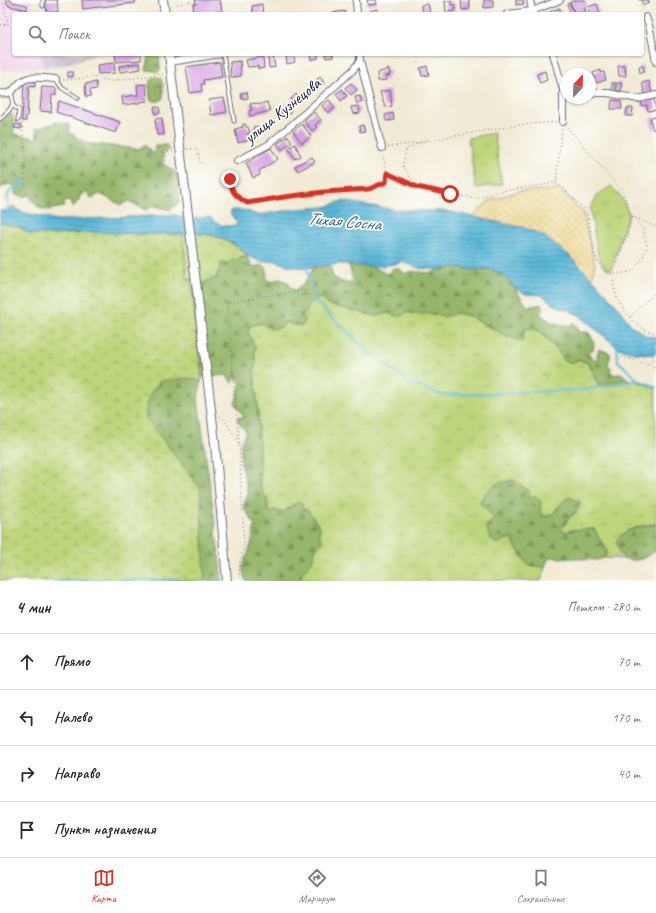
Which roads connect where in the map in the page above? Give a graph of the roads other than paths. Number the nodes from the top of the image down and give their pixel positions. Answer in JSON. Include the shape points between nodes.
{"nodes":[{"id":1,"x":43,"y":0,"type":"edge"},
{"id":2,"x":163,"y":0,"type":"edge"},
{"id":3,"x":356,"y":0,"type":"edge"},
{"id":4,"x":530,"y":0,"type":"edge"},
{"id":5,"x":560,"y":0,"type":"edge"},
{"id":6,"x":43,"y":6,"type":"dead end"},
{"id":7,"x":165,"y":12,"type":"edge"},
{"id":8,"x":357,"y":12,"type":"edge"},
{"id":9,"x":532,"y":12,"type":"edge"},
{"id":10,"x":646,"y":17,"type":"road end"},
{"id":11,"x":196,"y":56,"type":"edge"},
{"id":12,"x":222,"y":56,"type":"edge"},
{"id":13,"x":360,"y":56,"type":"edge"},
{"id":14,"x":554,"y":56,"type":"edge"},
{"id":15,"x":170,"y":58,"type":"edge"},
{"id":16,"x":360,"y":61,"type":"junction"},
{"id":17,"x":656,"y":62,"type":"edge"},
{"id":18,"x":560,"y":78,"type":"edge"},
{"id":19,"x":56,"y":79,"type":"joint"},
{"id":20,"x":11,"y":92,"type":"junction"},
{"id":21,"x":0,"y":93,"type":"edge"},
{"id":22,"x":596,"y":93,"type":"edge"},
{"id":23,"x":656,"y":95,"type":"edge"},
{"id":24,"x":78,"y":98,"type":"dead end"},
{"id":25,"x":564,"y":104,"type":"edge"},
{"id":26,"x":13,"y":106,"type":"junction"},
{"id":27,"x":0,"y":119,"type":"edge"},
{"id":28,"x":18,"y":120,"type":"road end"},
{"id":29,"x":234,"y":121,"type":"dead end"},
{"id":30,"x":563,"y":122,"type":"road end"},
{"id":31,"x":382,"y":148,"type":"road end"},
{"id":32,"x":237,"y":161,"type":"dead end"},
{"id":33,"x":227,"y":581,"type":"edge"}],
"edges":[{"from":1,"to":6,"type":"lane"},
{"from":2,"to":7,"type":"main road"},
{"from":3,"to":8,"type":"street"},
{"from":4,"to":9,"type":"street"},
{"from":5,"to":9,"type":"street"},
{"from":10,"to":17,"type":"street"},
{"from":11,"to":15,"type":"street"},
{"from":12,"to":29,"type":"lane"},
{"from":13,"to":16,"type":"street"},
{"from":14,"to":18,"type":"street"},
{"from":15,"to":33,"type":"main road","via":[[219,481]]},
{"from":16,"to":31,"type":"street"},
{"from":16,"to":32,"type":"street","name":"улица Кузнецова","via":[[268,144]]},
{"from":19,"to":20,"type":"street","via":[[22,80]]},
{"from":19,"to":24,"type":"lane","via":[[62,88]]},
{"from":20,"to":21,"type":"street"},
{"from":20,"to":26,"type":"lane"},
{"from":22,"to":23,"type":"street","via":[[638,99]]},
{"from":25,"to":30,"type":"street"},
{"from":26,"to":27,"type":"lane"},
{"from":26,"to":28,"type":"lane","via":[[18,110]]}]}
